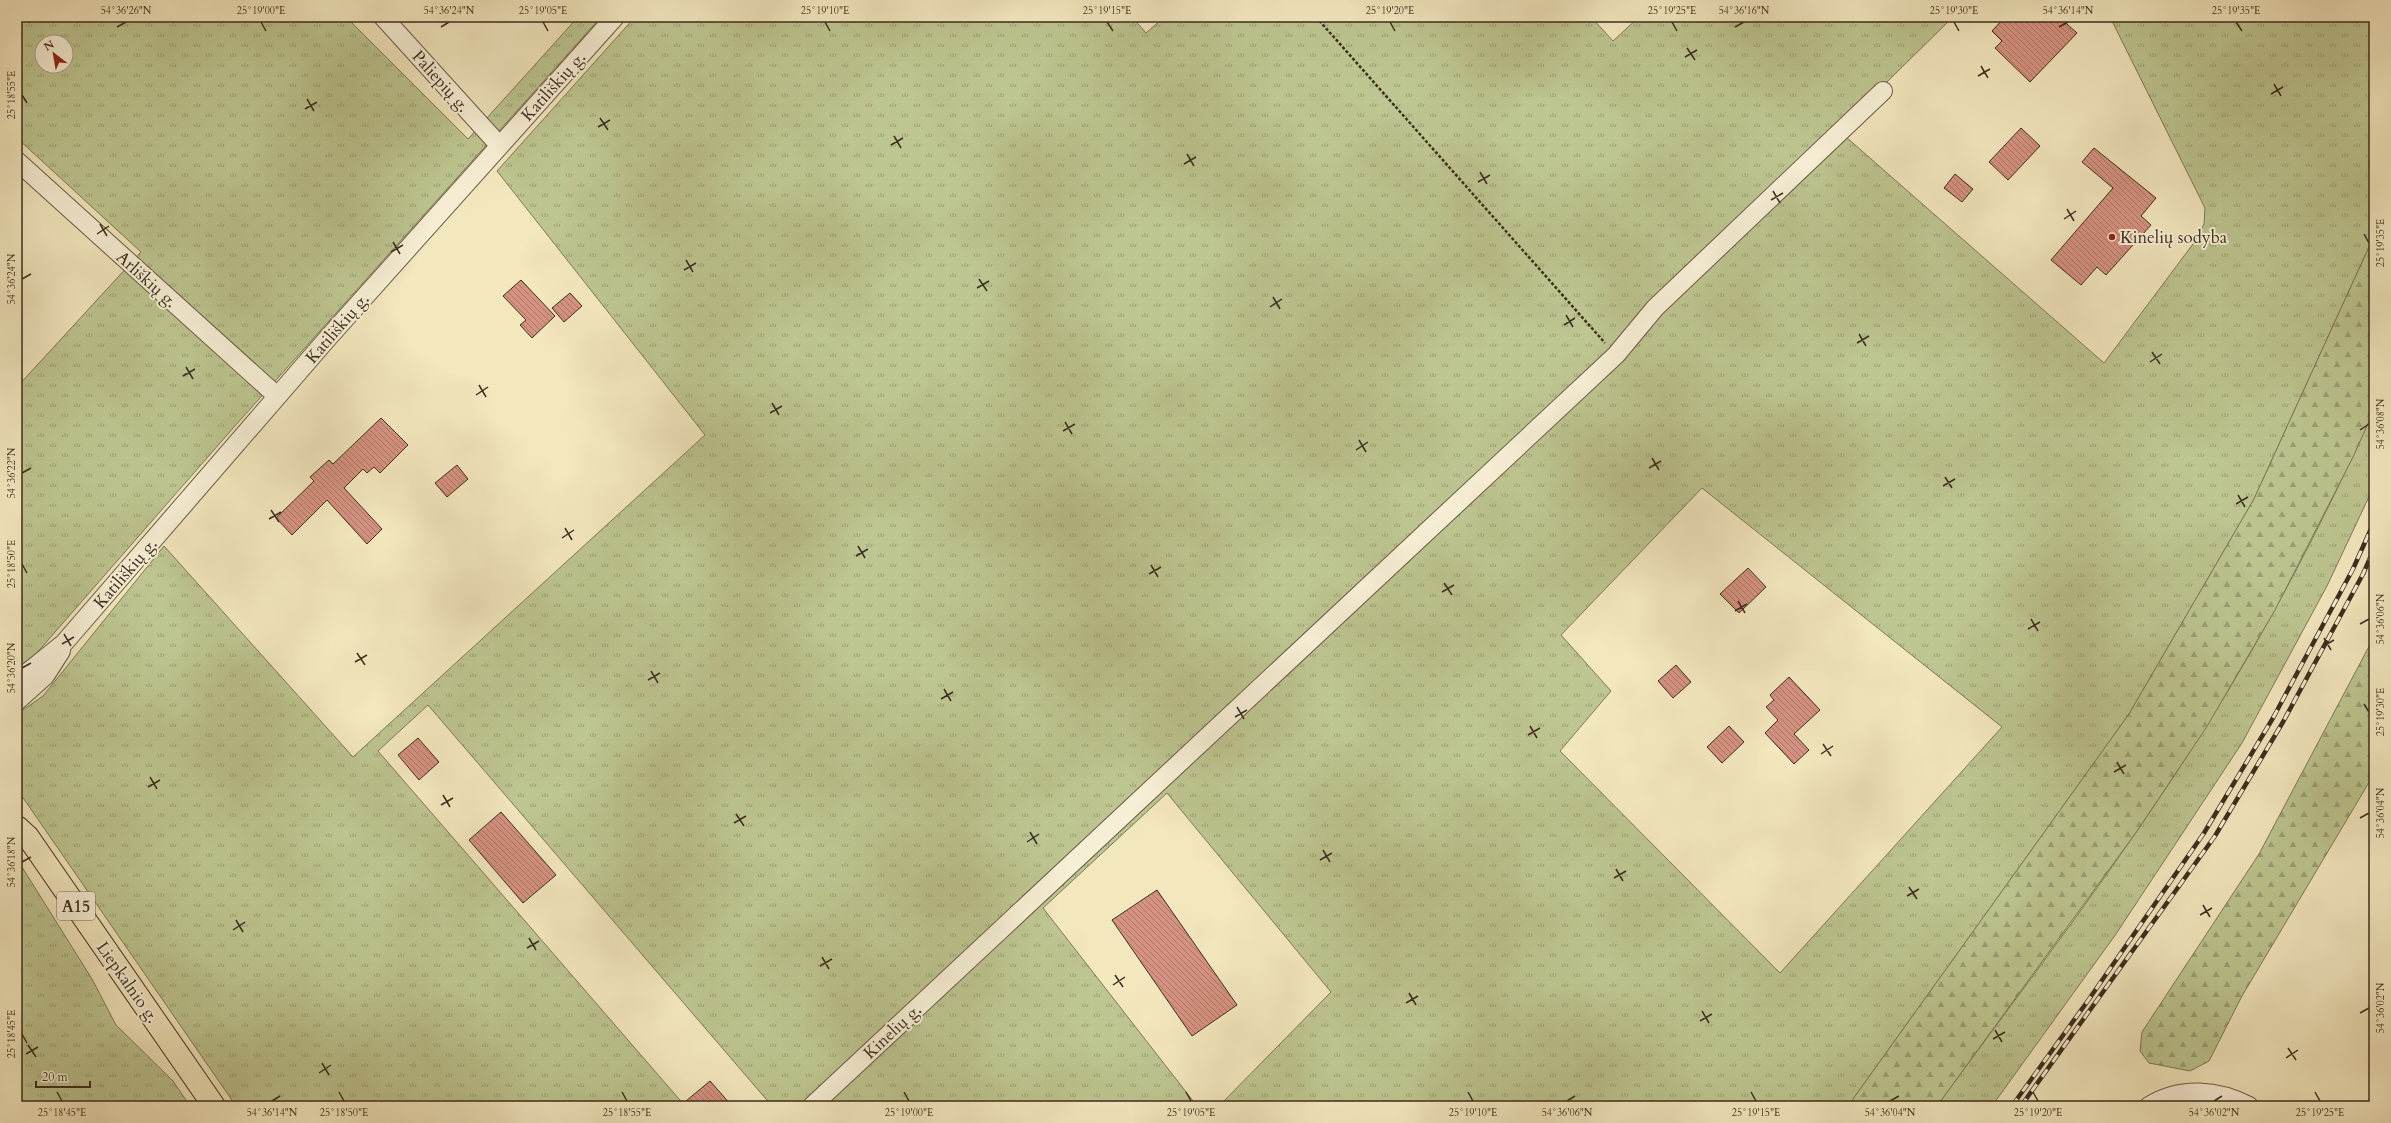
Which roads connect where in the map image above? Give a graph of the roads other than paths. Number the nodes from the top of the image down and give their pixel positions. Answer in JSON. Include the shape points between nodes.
{"nodes":[{"id":1,"x":383,"y":17,"type":"edge"},
{"id":2,"x":615,"y":17,"type":"edge"},
{"id":3,"x":1883,"y":90,"type":"dead end"},
{"id":4,"x":499,"y":145,"type":"junction"},
{"id":5,"x":17,"y":161,"type":"edge"},
{"id":6,"x":277,"y":396,"type":"junction"},
{"id":7,"x":64,"y":643,"type":"junction"},
{"id":8,"x":17,"y":681,"type":"edge"},
{"id":9,"x":17,"y":701,"type":"edge"},
{"id":10,"x":17,"y":810,"type":"edge"},
{"id":11,"x":22,"y":832,"type":"edge"},
{"id":12,"x":214,"y":1106,"type":"edge"},
{"id":13,"x":812,"y":1106,"type":"edge"},
{"id":14,"x":2149,"y":1106,"type":"edge"},
{"id":15,"x":2250,"y":1106,"type":"edge"}],
"edges":[{"from":1,"to":4,"type":"street","name":"Paliepių g."},
{"from":2,"to":4,"type":"street","name":"Katiliškių g."},
{"from":3,"to":13,"type":"street","name":"Kinelių g.","via":[[1655,308],[1616,355]]},
{"from":4,"to":6,"type":"street","name":"Katiliškių g."},
{"from":5,"to":6,"type":"street","name":"Arliškių g."},
{"from":6,"to":7,"type":"street","name":"Katiliškių g."},
{"from":7,"to":8,"type":"street","name":"Katiliškių g."},
{"from":7,"to":9,"type":"street","name":"Katiliškių g.","via":[[56,662],[45,676]]},
{"from":10,"to":11,"type":"highway","name":"Liepkalnio g.","number":"A15"},
{"from":11,"to":12,"type":"highway","name":"Liepkalnio g.","number":"A15"},
{"from":14,"to":15,"type":"street","via":[[2178,1095],[2209,1091],[2230,1096]]}]}
